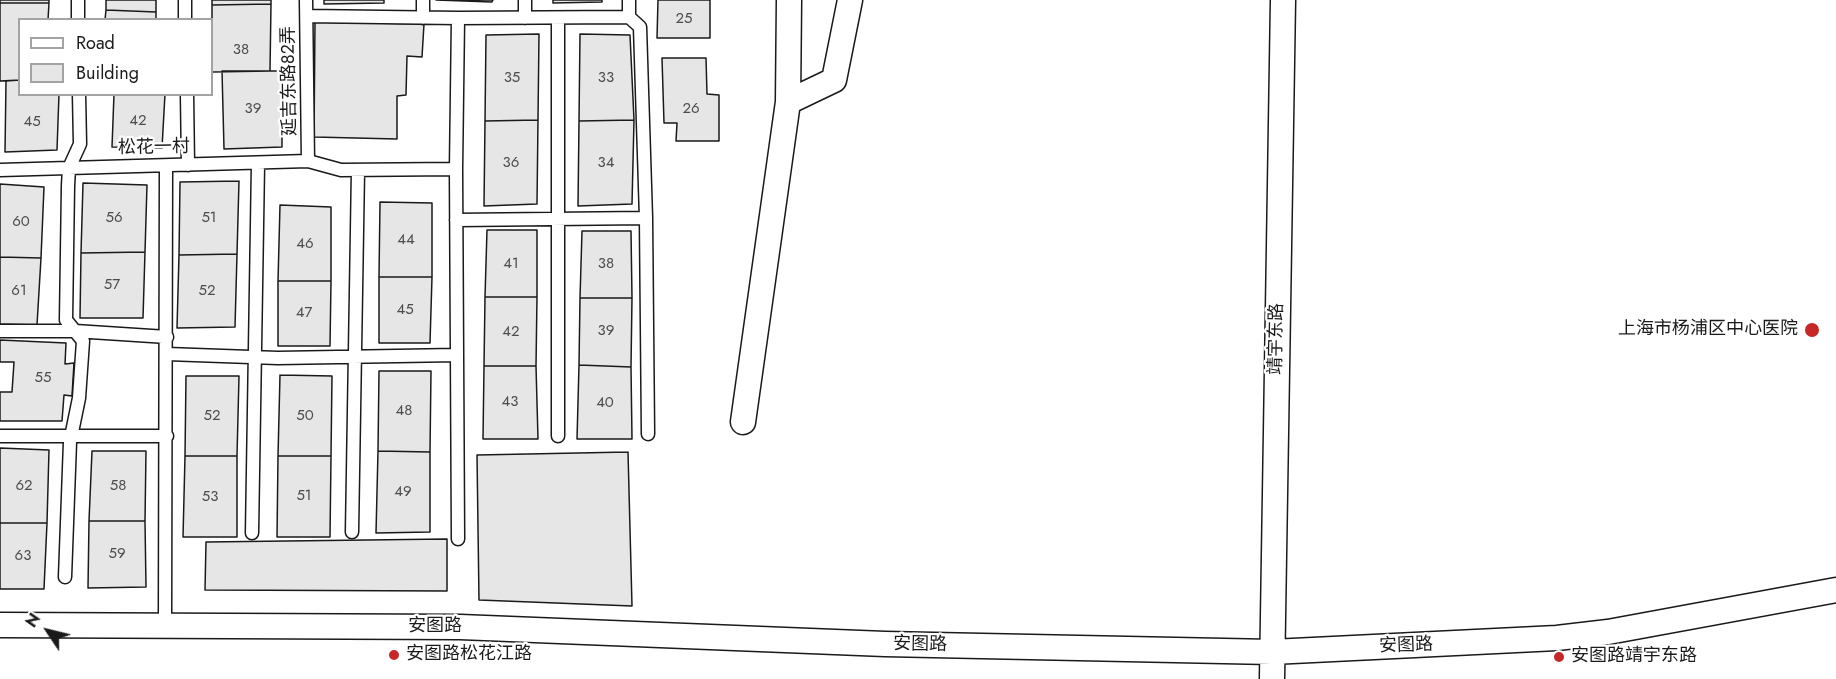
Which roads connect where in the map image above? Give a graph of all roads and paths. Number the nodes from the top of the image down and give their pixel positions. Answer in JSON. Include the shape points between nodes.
{"nodes":[{"id":1,"x":78,"y":0,"type":"edge"},
{"id":2,"x":184,"y":0,"type":"edge"},
{"id":3,"x":306,"y":0,"type":"edge"},
{"id":4,"x":423,"y":0,"type":"edge"},
{"id":5,"x":525,"y":0,"type":"edge"},
{"id":6,"x":629,"y":0,"type":"edge"},
{"id":7,"x":789,"y":0,"type":"edge"},
{"id":8,"x":850,"y":0,"type":"edge"},
{"id":9,"x":1283,"y":0,"type":"edge"},
{"id":10,"x":306,"y":16,"type":"junction"},
{"id":11,"x":629,"y":17,"type":"junction"},
{"id":12,"x":78,"y":18,"type":"edge"},
{"id":13,"x":185,"y":18,"type":"edge"},
{"id":14,"x":423,"y":18,"type":"junction"},
{"id":15,"x":458,"y":18,"type":"junction"},
{"id":16,"x":525,"y":18,"type":"junction"},
{"id":17,"x":558,"y":18,"type":"junction"},
{"id":18,"x":80,"y":96,"type":"edge"},
{"id":19,"x":187,"y":96,"type":"edge"},
{"id":20,"x":788,"y":102,"type":"junction"},
{"id":21,"x":308,"y":161,"type":"junction"},
{"id":22,"x":258,"y":164,"type":"junction"},
{"id":23,"x":188,"y":165,"type":"junction"},
{"id":24,"x":166,"y":166,"type":"junction"},
{"id":25,"x":69,"y":168,"type":"junction"},
{"id":26,"x":456,"y":169,"type":"junction"},
{"id":27,"x":0,"y":170,"type":"edge"},
{"id":28,"x":358,"y":170,"type":"junction"},
{"id":29,"x":646,"y":218,"type":"junction"},
{"id":30,"x":556,"y":219,"type":"junction"},
{"id":31,"x":456,"y":220,"type":"junction"},
{"id":32,"x":0,"y":331,"type":"edge"},
{"id":33,"x":75,"y":332,"type":"junction"},
{"id":34,"x":167,"y":337,"type":"junction"},
{"id":35,"x":167,"y":354,"type":"junction"},
{"id":36,"x":457,"y":355,"type":"junction"},
{"id":37,"x":254,"y":356,"type":"junction"},
{"id":38,"x":354,"y":357,"type":"junction"},
{"id":39,"x":744,"y":422,"type":"dead end"},
{"id":40,"x":648,"y":434,"type":"dead end"},
{"id":41,"x":167,"y":435,"type":"junction"},
{"id":42,"x":0,"y":436,"type":"edge"},
{"id":43,"x":558,"y":436,"type":"dead end"},
{"id":44,"x":71,"y":437,"type":"junction"},
{"id":45,"x":352,"y":532,"type":"dead end"},
{"id":46,"x":252,"y":533,"type":"dead end"},
{"id":47,"x":458,"y":539,"type":"dead end"},
{"id":48,"x":65,"y":577,"type":"dead end"},
{"id":49,"x":1836,"y":590,"type":"edge"},
{"id":50,"x":165,"y":624,"type":"junction"},
{"id":51,"x":0,"y":625,"type":"edge"},
{"id":52,"x":1272,"y":652,"type":"junction"},
{"id":53,"x":1272,"y":679,"type":"edge"}],
"edges":[{"from":1,"to":12,"type":"lane"},
{"from":2,"to":13,"type":"lane"},
{"from":3,"to":10,"type":"lane","name":"延吉东路82弄"},
{"from":4,"to":14,"type":"lane"},
{"from":5,"to":16,"type":"lane"},
{"from":6,"to":11,"type":"lane"},
{"from":7,"to":20,"type":"street"},
{"from":8,"to":20,"type":"street","via":[[834,80]]},
{"from":9,"to":52,"type":"street","name":"靖宇东路"},
{"from":10,"to":14,"type":"lane"},
{"from":10,"to":21,"type":"lane","name":"延吉东路82弄"},
{"from":11,"to":17,"type":"lane"},
{"from":11,"to":29,"type":"lane","via":[[640,27]]},
{"from":14,"to":15,"type":"lane"},
{"from":15,"to":16,"type":"lane"},
{"from":15,"to":26,"type":"lane"},
{"from":16,"to":17,"type":"lane"},
{"from":17,"to":30,"type":"lane"},
{"from":18,"to":25,"type":"lane","via":[[80,144]]},
{"from":19,"to":23,"type":"lane"},
{"from":20,"to":39,"type":"street"},
{"from":21,"to":22,"type":"lane","name":"松花一村"},
{"from":21,"to":28,"type":"lane","name":"松花一村","via":[[341,170]]},
{"from":22,"to":23,"type":"lane","name":"松花一村"},
{"from":22,"to":37,"type":"lane"},
{"from":23,"to":24,"type":"lane","name":"松花一村"},
{"from":24,"to":25,"type":"lane","name":"松花一村"},
{"from":24,"to":34,"type":"lane"},
{"from":25,"to":27,"type":"lane","name":"松花一村"},
{"from":25,"to":33,"type":"lane","via":[[66,320]]},
{"from":26,"to":28,"type":"lane","name":"松花一村"},
{"from":26,"to":31,"type":"lane"},
{"from":28,"to":38,"type":"lane"},
{"from":29,"to":30,"type":"lane"},
{"from":29,"to":40,"type":"lane"},
{"from":30,"to":31,"type":"lane"},
{"from":30,"to":43,"type":"lane"},
{"from":31,"to":36,"type":"lane"},
{"from":32,"to":33,"type":"lane"},
{"from":33,"to":34,"type":"lane"},
{"from":33,"to":44,"type":"lane","via":[[83,341],[79,398]]},
{"from":34,"to":35,"type":"lane"},
{"from":35,"to":37,"type":"lane"},
{"from":35,"to":41,"type":"lane"},
{"from":36,"to":38,"type":"lane"},
{"from":36,"to":47,"type":"lane"},
{"from":37,"to":38,"type":"lane"},
{"from":37,"to":46,"type":"lane"},
{"from":38,"to":45,"type":"lane"},
{"from":41,"to":44,"type":"lane"},
{"from":41,"to":50,"type":"lane"},
{"from":42,"to":44,"type":"lane"},
{"from":44,"to":48,"type":"lane"},
{"from":49,"to":52,"type":"street","name":"安图路","via":[[1578,636]]},
{"from":50,"to":51,"type":"street","name":"安图路"},
{"from":50,"to":52,"type":"street","name":"安图路","via":[[460,627],[885,644]]},
{"from":52,"to":53,"type":"street","name":"靖宇东路"}]}
